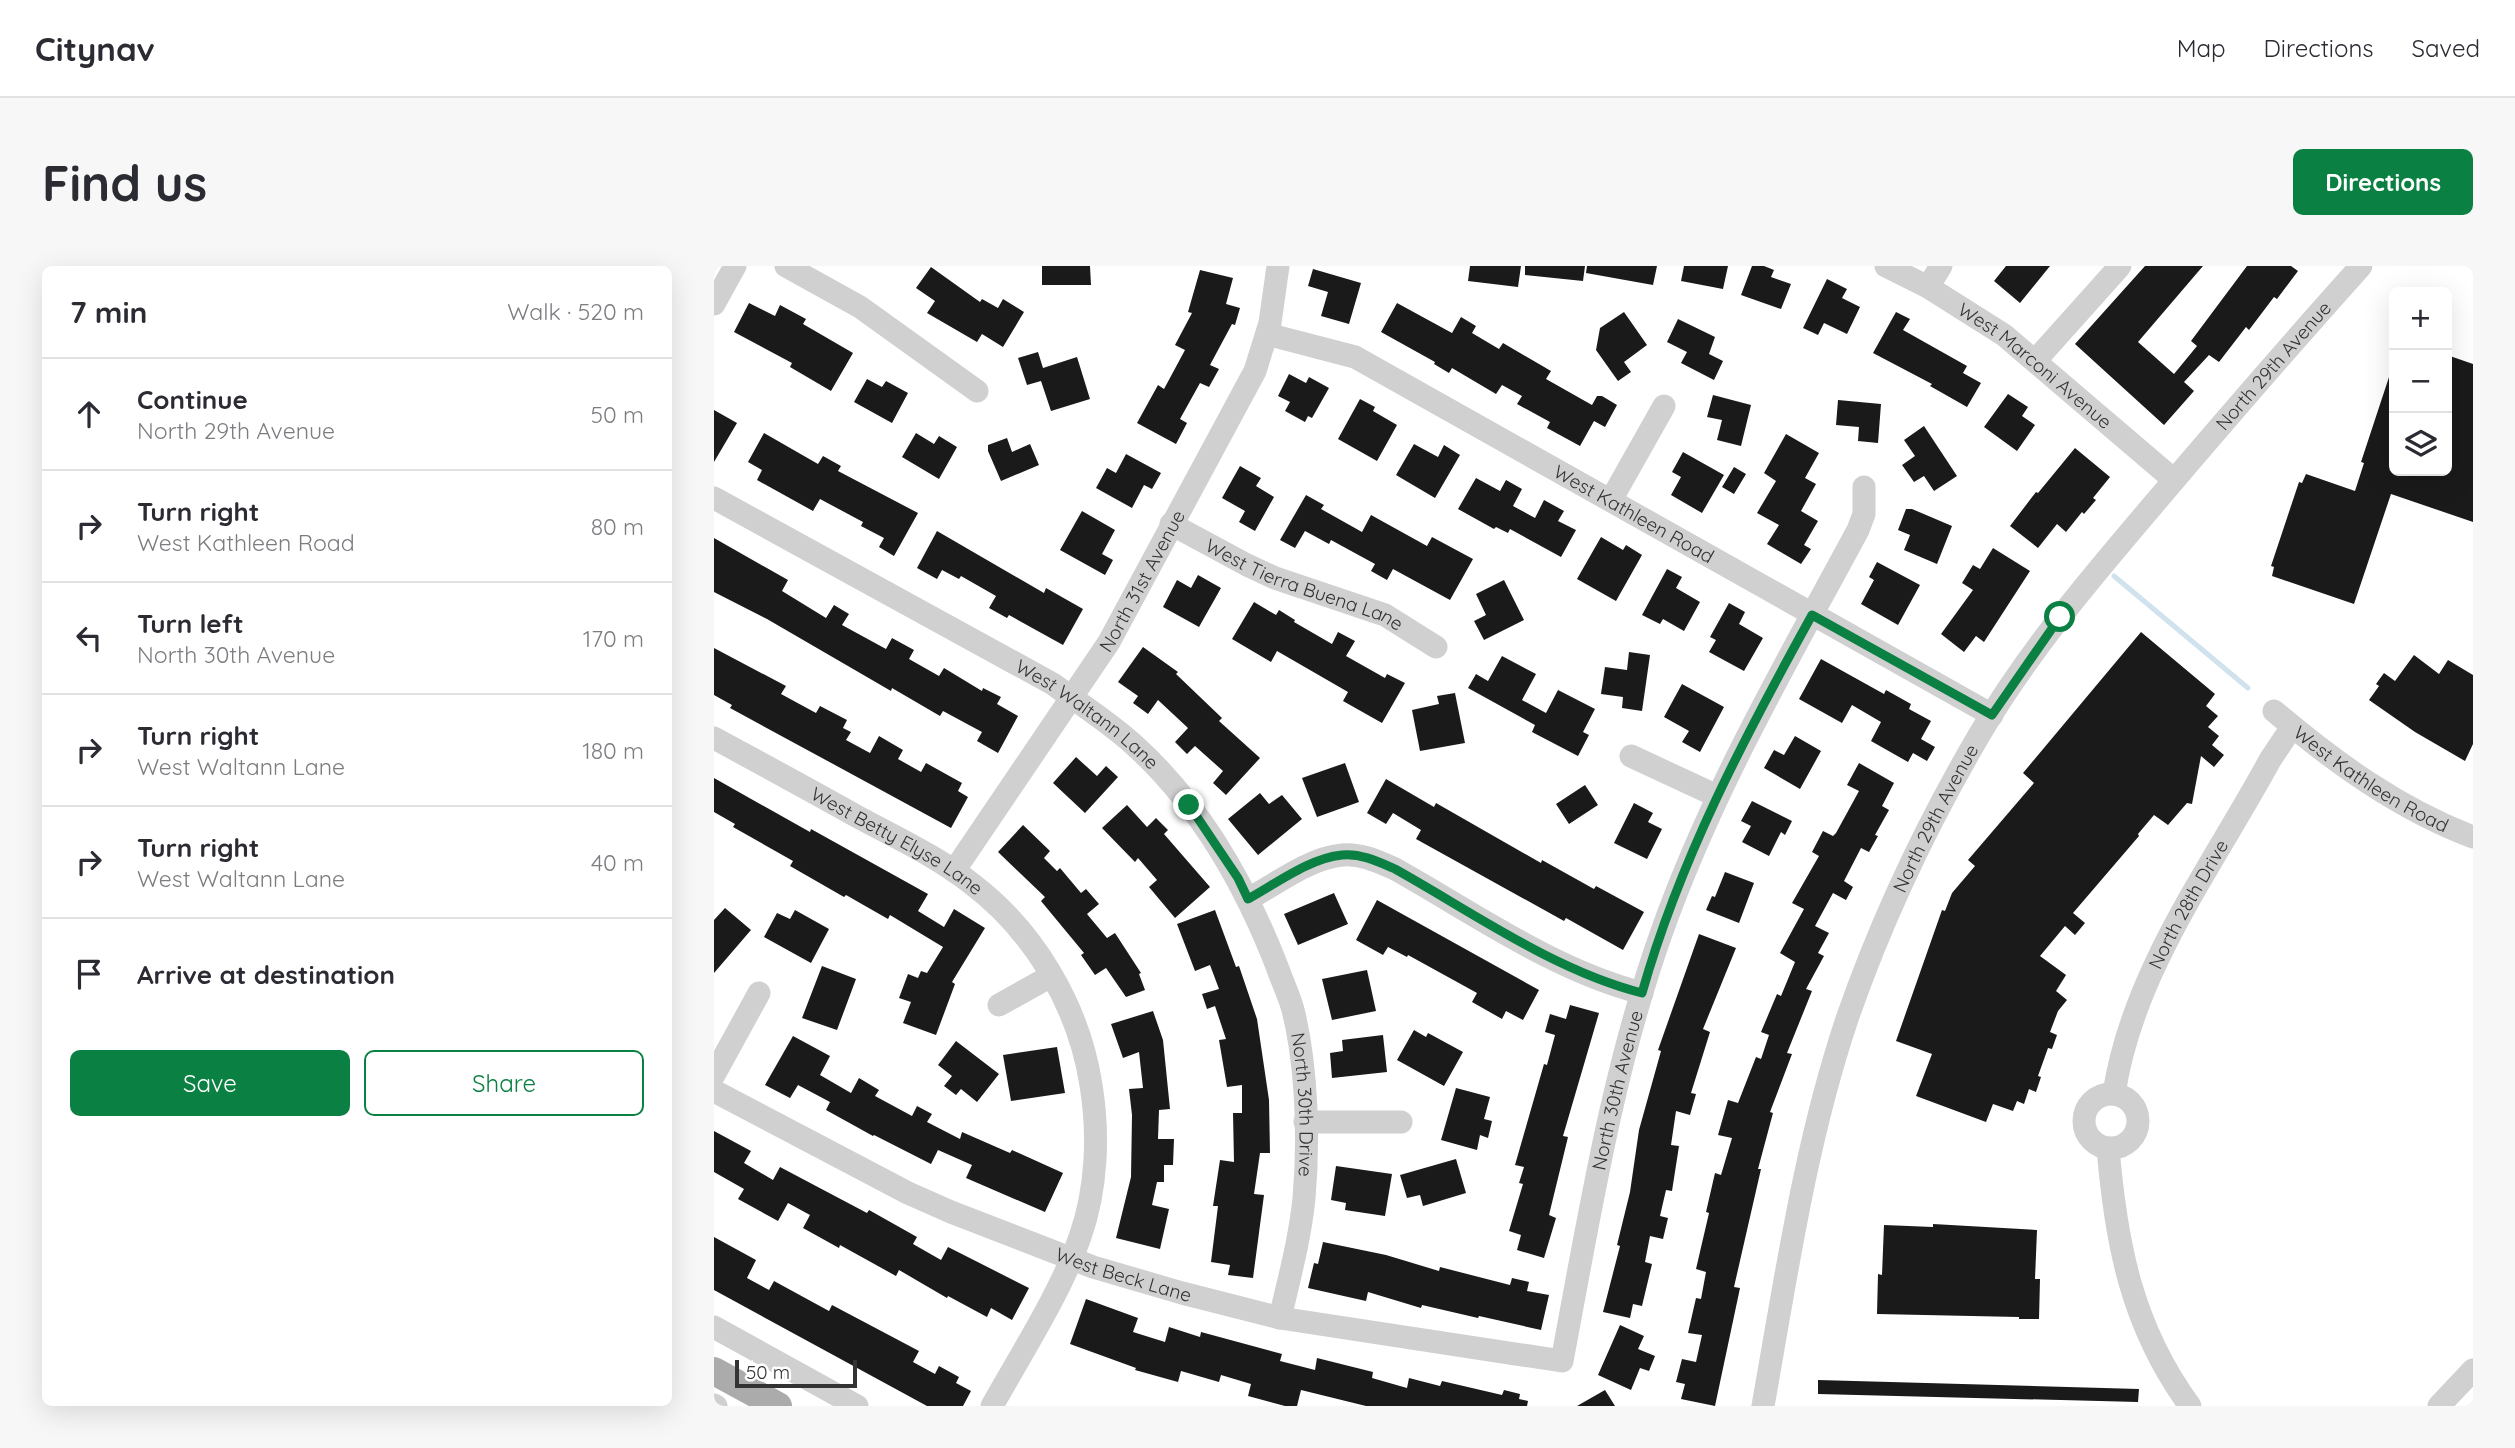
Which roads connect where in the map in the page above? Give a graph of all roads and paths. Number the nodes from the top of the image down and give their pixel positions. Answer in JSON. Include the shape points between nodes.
{"nodes":[{"id":1,"x":735,"y":266,"type":"edge"},
{"id":2,"x":786,"y":266,"type":"edge"},
{"id":3,"x":1278,"y":266,"type":"edge"},
{"id":4,"x":1886,"y":266,"type":"edge"},
{"id":5,"x":1941,"y":266,"type":"edge"},
{"id":6,"x":2120,"y":266,"type":"edge"},
{"id":7,"x":2361,"y":266,"type":"edge"},
{"id":8,"x":1928,"y":288,"type":"junction"},
{"id":9,"x":714,"y":304,"type":"edge"},
{"id":10,"x":1267,"y":334,"type":"junction"},
{"id":11,"x":2035,"y":361,"type":"junction"},
{"id":12,"x":977,"y":391,"type":"dead end"},
{"id":13,"x":1664,"y":406,"type":"dead end"},
{"id":14,"x":2174,"y":480,"type":"junction"},
{"id":15,"x":1864,"y":487,"type":"dead end"},
{"id":16,"x":714,"y":498,"type":"edge"},
{"id":17,"x":1611,"y":500,"type":"junction"},
{"id":18,"x":1171,"y":524,"type":"junction"},
{"id":19,"x":1812,"y":615,"type":"junction"},
{"id":20,"x":1436,"y":647,"type":"dead end"},
{"id":21,"x":1071,"y":698,"type":"junction"},
{"id":22,"x":2274,"y":711,"type":"dead end"},
{"id":23,"x":1992,"y":715,"type":"junction"},
{"id":24,"x":2292,"y":727,"type":"junction"},
{"id":25,"x":714,"y":738,"type":"edge"},
{"id":26,"x":1631,"y":756,"type":"dead end"},
{"id":27,"x":1717,"y":796,"type":"junction"},
{"id":28,"x":2473,"y":836,"type":"edge"},
{"id":29,"x":954,"y":871,"type":"junction"},
{"id":30,"x":1248,"y":899,"type":"junction"},
{"id":31,"x":1051,"y":976,"type":"junction"},
{"id":32,"x":759,"y":993,"type":"dead end"},
{"id":33,"x":1642,"y":993,"type":"junction"},
{"id":34,"x":999,"y":1006,"type":"dead end"},
{"id":35,"x":714,"y":1074,"type":"edge"},
{"id":36,"x":714,"y":1091,"type":"edge"},
{"id":37,"x":2114,"y":1094,"type":"junction"},
{"id":38,"x":1305,"y":1122,"type":"junction"},
{"id":39,"x":1401,"y":1122,"type":"dead end"},
{"id":40,"x":2108,"y":1148,"type":"junction"},
{"id":41,"x":1071,"y":1258,"type":"junction"},
{"id":42,"x":1280,"y":1318,"type":"junction"},
{"id":43,"x":714,"y":1327,"type":"edge"},
{"id":44,"x":1562,"y":1362,"type":"joint"},
{"id":45,"x":2473,"y":1370,"type":"edge"},
{"id":46,"x":714,"y":1371,"type":"edge"},
{"id":47,"x":778,"y":1406,"type":"edge"},
{"id":48,"x":857,"y":1406,"type":"edge"},
{"id":49,"x":992,"y":1406,"type":"edge"},
{"id":50,"x":1763,"y":1406,"type":"edge"},
{"id":51,"x":2190,"y":1406,"type":"edge"},
{"id":52,"x":2439,"y":1406,"type":"edge"}],
"edges":[{"from":1,"to":9,"type":"street"},
{"from":2,"to":12,"type":"street","via":[[860,307]]},
{"from":3,"to":10,"type":"street","name":"North 31st Avenue"},
{"from":4,"to":8,"type":"street","name":"West Marconi Avenue"},
{"from":5,"to":8,"type":"street"},
{"from":6,"to":11,"type":"street"},
{"from":7,"to":14,"type":"street","name":"North 29th Avenue"},
{"from":8,"to":11,"type":"street","name":"West Marconi Avenue","via":[[2004,334]]},
{"from":10,"to":17,"type":"street","name":"West Kathleen Road","via":[[1355,357]]},
{"from":10,"to":18,"type":"street","name":"North 31st Avenue","via":[[1255,371]]},
{"from":11,"to":14,"type":"street","name":"West Marconi Avenue"},
{"from":13,"to":17,"type":"street"},
{"from":14,"to":23,"type":"street","name":"North 29th Avenue","via":[[2060,617]]},
{"from":15,"to":19,"type":"street","name":"North 30th Avenue","via":[[1864,514],[1858,530]]},
{"from":16,"to":21,"type":"street","name":"West Waltann Lane"},
{"from":17,"to":19,"type":"street","name":"West Kathleen Road"},
{"from":18,"to":20,"type":"street","name":"West Tierra Buena Lane","via":[[1275,578],[1385,615]]},
{"from":18,"to":21,"type":"street","name":"North 31st Avenue","via":[[1109,642]]},
{"from":19,"to":23,"type":"street","name":"West Kathleen Road"},
{"from":19,"to":27,"type":"street","name":"North 30th Avenue"},
{"from":21,"to":29,"type":"street","name":"North 31st Avenue"},
{"from":21,"to":30,"type":"street","name":"West Waltann Lane","via":[[1133,744],[1159,770],[1195,814]]},
{"from":22,"to":24,"type":"street","name":"West Kathleen Road"},
{"from":23,"to":50,"type":"street","name":"North 29th Avenue","via":[[1917,850],[1847,1021],[1800,1204]]},
{"from":24,"to":28,"type":"street","name":"West Kathleen Road","via":[[2373,787]]},
{"from":24,"to":37,"type":"street","name":"North 28th Drive","via":[[2149,975],[2129,1030]]},
{"from":25,"to":29,"type":"street","name":"West Betty Elyse Lane"},
{"from":26,"to":27,"type":"street"},
{"from":27,"to":33,"type":"street","name":"North 30th Avenue"},
{"from":29,"to":31,"type":"street","name":"West Betty Elyse Lane","via":[[1020,929]]},
{"from":30,"to":33,"type":"street","via":[[1325,859],[1344,855],[1370,858],[1547,956]]},
{"from":30,"to":38,"type":"street","name":"North 30th Drive","via":[[1294,1013]]},
{"from":31,"to":34,"type":"street"},
{"from":31,"to":41,"type":"street","name":"West Betty Elyse Lane","via":[[1087,1056],[1094,1103],[1096,1165],[1081,1235]]},
{"from":32,"to":35,"type":"street"},
{"from":33,"to":44,"type":"street","name":"North 30th Avenue","via":[[1607,1124]]},
{"from":36,"to":41,"type":"street","name":"West Beck Lane","via":[[908,1193]]},
{"from":37,"to":40,"type":"street","via":[[2130,1101],[2138,1124],[2124,1145]]},
{"from":37,"to":40,"type":"street","via":[[2097,1097],[2085,1111],[2088,1136]]},
{"from":38,"to":39,"type":"street"},
{"from":38,"to":42,"type":"street","name":"North 30th Drive","via":[[1303,1200]]},
{"from":40,"to":51,"type":"street","via":[[2118,1232],[2132,1293],[2162,1364]]},
{"from":41,"to":42,"type":"street","name":"West Beck Lane"},
{"from":41,"to":49,"type":"street"},
{"from":42,"to":44,"type":"street","name":"West Beck Lane"},
{"from":43,"to":48,"type":"street"},
{"from":45,"to":52,"type":"street"},
{"from":46,"to":47,"type":"main road"}]}
